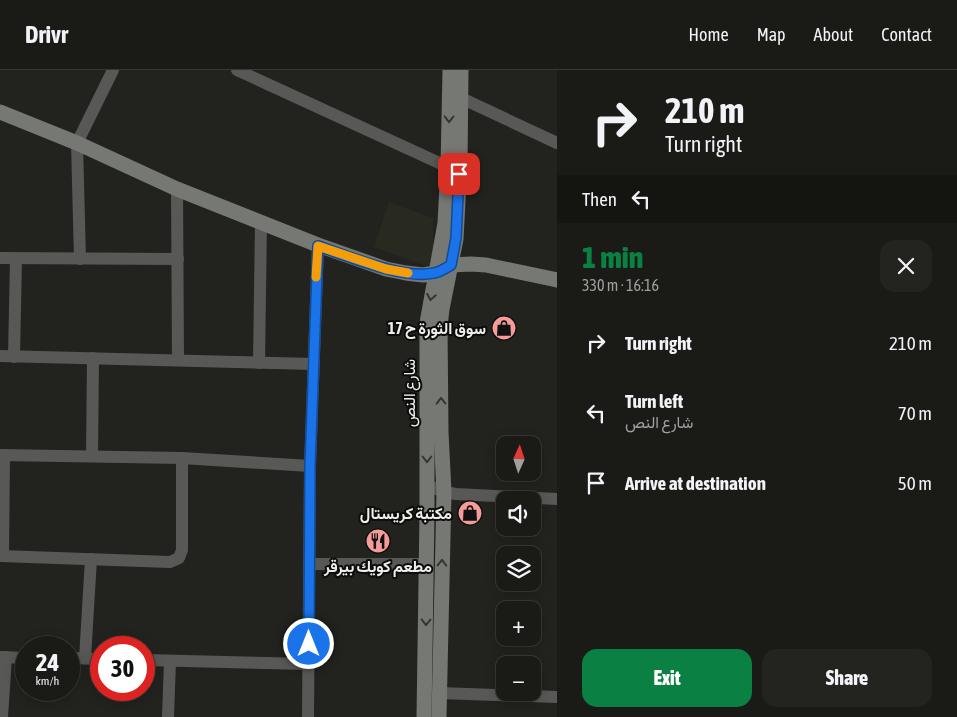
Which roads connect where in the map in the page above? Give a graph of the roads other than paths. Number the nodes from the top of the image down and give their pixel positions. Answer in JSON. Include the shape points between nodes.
{"nodes":[{"id":1,"x":113,"y":70,"type":"edge"},
{"id":2,"x":237,"y":70,"type":"edge"},
{"id":3,"x":450,"y":70,"type":"edge"},
{"id":4,"x":461,"y":70,"type":"edge"},
{"id":5,"x":461,"y":98,"type":"junction"},
{"id":6,"x":0,"y":112,"type":"edge"},
{"id":7,"x":557,"y":143,"type":"edge"},
{"id":8,"x":77,"y":144,"type":"junction"},
{"id":9,"x":448,"y":167,"type":"junction"},
{"id":10,"x":177,"y":189,"type":"junction"},
{"id":11,"x":261,"y":222,"type":"junction"},
{"id":12,"x":318,"y":246,"type":"junction"},
{"id":13,"x":0,"y":258,"type":"edge"},
{"id":14,"x":16,"y":258,"type":"junction"},
{"id":15,"x":80,"y":259,"type":"junction"},
{"id":16,"x":178,"y":259,"type":"junction"},
{"id":17,"x":451,"y":265,"type":"junction"},
{"id":18,"x":435,"y":273,"type":"junction"},
{"id":19,"x":557,"y":280,"type":"edge"},
{"id":20,"x":0,"y":356,"type":"edge"},
{"id":21,"x":14,"y":357,"type":"junction"},
{"id":22,"x":93,"y":358,"type":"junction"},
{"id":23,"x":178,"y":360,"type":"junction"},
{"id":24,"x":259,"y":362,"type":"junction"},
{"id":25,"x":314,"y":364,"type":"junction"},
{"id":26,"x":2,"y":455,"type":"edge"},
{"id":27,"x":92,"y":456,"type":"junction"},
{"id":28,"x":182,"y":458,"type":"junction"},
{"id":29,"x":310,"y":466,"type":"junction"},
{"id":30,"x":427,"y":484,"type":"junction"},
{"id":31,"x":444,"y":492,"type":"junction"},
{"id":32,"x":557,"y":499,"type":"edge"},
{"id":33,"x":2,"y":556,"type":"edge"},
{"id":34,"x":91,"y":559,"type":"junction"},
{"id":35,"x":310,"y":564,"type":"junction"},
{"id":36,"x":427,"y":564,"type":"junction"},
{"id":37,"x":3,"y":657,"type":"edge"},
{"id":38,"x":80,"y":658,"type":"edge"},
{"id":39,"x":85,"y":658,"type":"junction"},
{"id":40,"x":90,"y":658,"type":"edge"},
{"id":41,"x":155,"y":660,"type":"edge"},
{"id":42,"x":170,"y":661,"type":"junction"},
{"id":43,"x":309,"y":664,"type":"junction"},
{"id":44,"x":439,"y":693,"type":"junction"},
{"id":45,"x":557,"y":697,"type":"edge"},
{"id":46,"x":2,"y":717,"type":"edge"},
{"id":47,"x":168,"y":717,"type":"edge"},
{"id":48,"x":308,"y":717,"type":"edge"},
{"id":49,"x":424,"y":717,"type":"edge"},
{"id":50,"x":438,"y":717,"type":"edge"}],
"edges":[{"from":1,"to":8,"type":"street"},
{"from":2,"to":9,"type":"street"},
{"from":3,"to":9,"type":"main road","name":"شارع النص","one_way":true},
{"from":4,"to":5,"type":"main road","name":"شارع النص"},
{"from":5,"to":7,"type":"street"},
{"from":5,"to":17,"type":"main road","name":"شارع النص","via":[[458,205]]},
{"from":6,"to":8,"type":"main road"},
{"from":8,"to":10,"type":"main road"},
{"from":8,"to":15,"type":"street"},
{"from":9,"to":18,"type":"main road","name":"شارع النص","via":[[443,240]]},
{"from":10,"to":11,"type":"main road"},
{"from":10,"to":16,"type":"street"},
{"from":11,"to":12,"type":"main road"},
{"from":11,"to":24,"type":"street"},
{"from":12,"to":18,"type":"main road","via":[[386,269],[424,275]]},
{"from":12,"to":25,"type":"street"},
{"from":13,"to":14,"type":"street"},
{"from":14,"to":15,"type":"street"},
{"from":14,"to":21,"type":"street"},
{"from":15,"to":16,"type":"street"},
{"from":16,"to":23,"type":"street"},
{"from":17,"to":18,"type":"main road"},
{"from":17,"to":19,"type":"main road","via":[[486,265]]},
{"from":31,"to":17,"type":"main road","name":"شارع النص","one_way":true,"via":[[440,326]]},
{"from":18,"to":30,"type":"main road","name":"شارع النص","one_way":true,"via":[[427,323]]},
{"from":20,"to":21,"type":"street"},
{"from":21,"to":22,"type":"street"},
{"from":22,"to":23,"type":"street"},
{"from":22,"to":27,"type":"street"},
{"from":23,"to":24,"type":"street"},
{"from":24,"to":25,"type":"street"},
{"from":25,"to":29,"type":"street"},
{"from":26,"to":27,"type":"street"},
{"from":26,"to":33,"type":"street"},
{"from":27,"to":28,"type":"street"},
{"from":28,"to":29,"type":"street"},
{"from":28,"to":34,"type":"street","via":[[182,550],[179,558],[170,562]]},
{"from":29,"to":35,"type":"street"},
{"from":30,"to":31,"type":"street"},
{"from":30,"to":36,"type":"main road","name":"شارع النص"},
{"from":31,"to":32,"type":"street"},
{"from":44,"to":31,"type":"main road","name":"شارع النص","one_way":true},
{"from":33,"to":34,"type":"street"},
{"from":34,"to":39,"type":"street"},
{"from":35,"to":36,"type":"street"},
{"from":35,"to":43,"type":"street"},
{"from":36,"to":49,"type":"main road","name":"شارع النص","one_way":true},
{"from":37,"to":46,"type":"street"},
{"from":38,"to":39,"type":"street"},
{"from":39,"to":40,"type":"street"},
{"from":41,"to":42,"type":"street"},
{"from":42,"to":43,"type":"street"},
{"from":42,"to":47,"type":"street"},
{"from":43,"to":48,"type":"street"},
{"from":44,"to":45,"type":"street"},
{"from":44,"to":50,"type":"main road","name":"شارع النص"}]}
